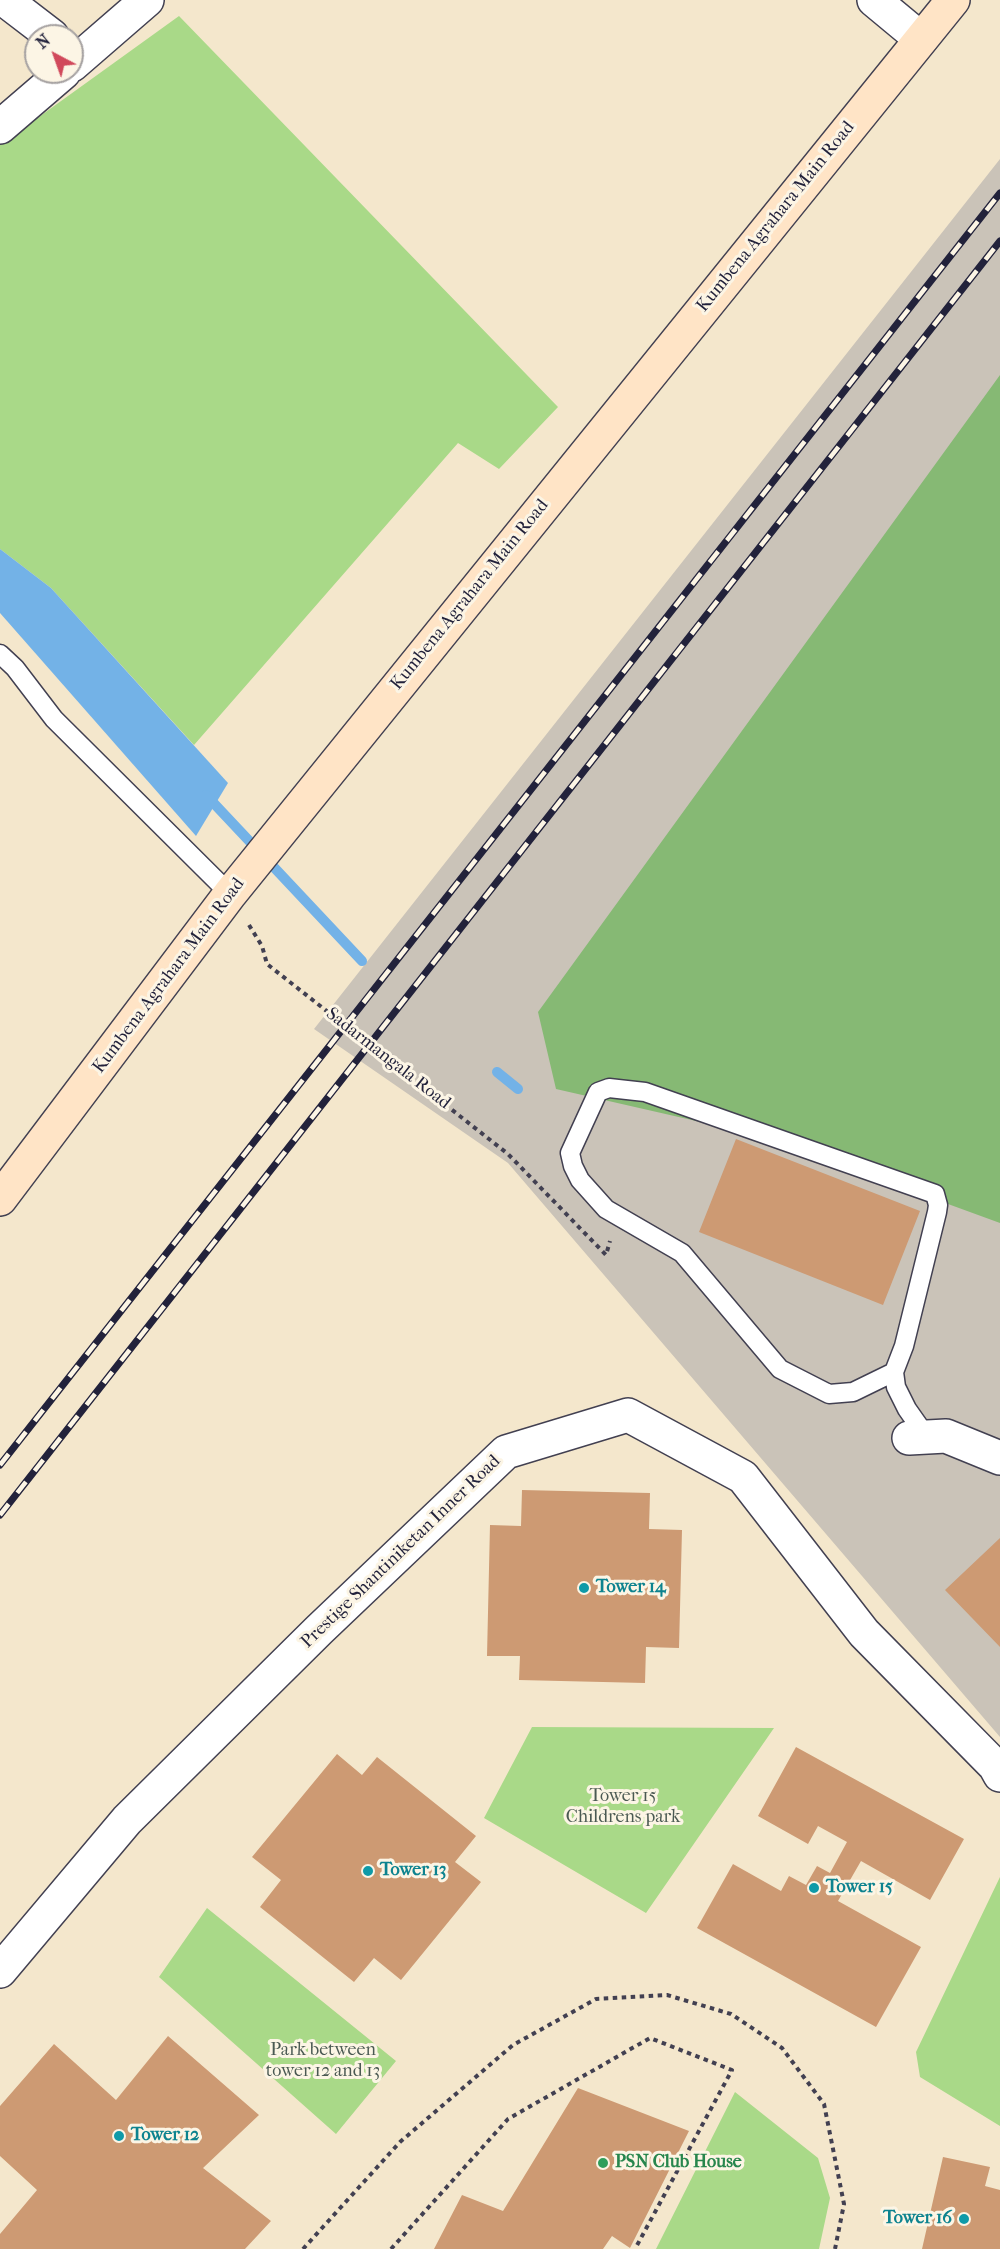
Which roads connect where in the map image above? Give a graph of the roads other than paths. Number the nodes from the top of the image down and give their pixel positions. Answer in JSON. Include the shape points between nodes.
{"nodes":[{"id":1,"x":5,"y":0,"type":"edge"},
{"id":2,"x":147,"y":0,"type":"edge"},
{"id":3,"x":874,"y":0,"type":"edge"},
{"id":4,"x":953,"y":0,"type":"edge"},
{"id":5,"x":36,"y":24,"type":"edge"},
{"id":6,"x":921,"y":39,"type":"junction"},
{"id":7,"x":84,"y":52,"type":"edge"},
{"id":8,"x":48,"y":84,"type":"edge"},
{"id":9,"x":0,"y":127,"type":"edge"},
{"id":10,"x":0,"y":654,"type":"edge"},
{"id":11,"x":230,"y":894,"type":"junction"},
{"id":12,"x":0,"y":1199,"type":"edge"},
{"id":13,"x":894,"y":1372,"type":"junction"},
{"id":14,"x":917,"y":1437,"type":"joint"},
{"id":15,"x":1000,"y":1458,"type":"edge"},
{"id":16,"x":1000,"y":1774,"type":"edge"},
{"id":17,"x":0,"y":1971,"type":"edge"}],
"edges":[{"from":1,"to":5,"type":"street"},
{"from":2,"to":7,"type":"street"},
{"from":3,"to":6,"type":"street"},
{"from":4,"to":6,"type":"street","name":"Kumbena Agrahara Main Road"},
{"from":6,"to":11,"type":"street","name":"Kumbena Agrahara Main Road"},
{"from":8,"to":9,"type":"street"},
{"from":10,"to":11,"type":"lane","via":[[54,719]]},
{"from":11,"to":12,"type":"street","name":"Kumbena Agrahara Main Road"},
{"from":13,"to":13,"type":"lane","via":[[938,1212],[935,1194],[645,1092],[609,1088],[598,1092],[570,1153],[580,1180],[606,1209],[682,1253],[780,1369],[829,1394],[853,1392]]},
{"from":13,"to":14,"type":"lane","via":[[896,1387]]},
{"from":14,"to":15,"type":"street","via":[[946,1436]]},
{"from":16,"to":17,"type":"street","name":"Prestige Shantiniketan Inner Road","via":[[864,1633],[743,1477],[628,1415],[506,1452],[127,1820]]}]}
